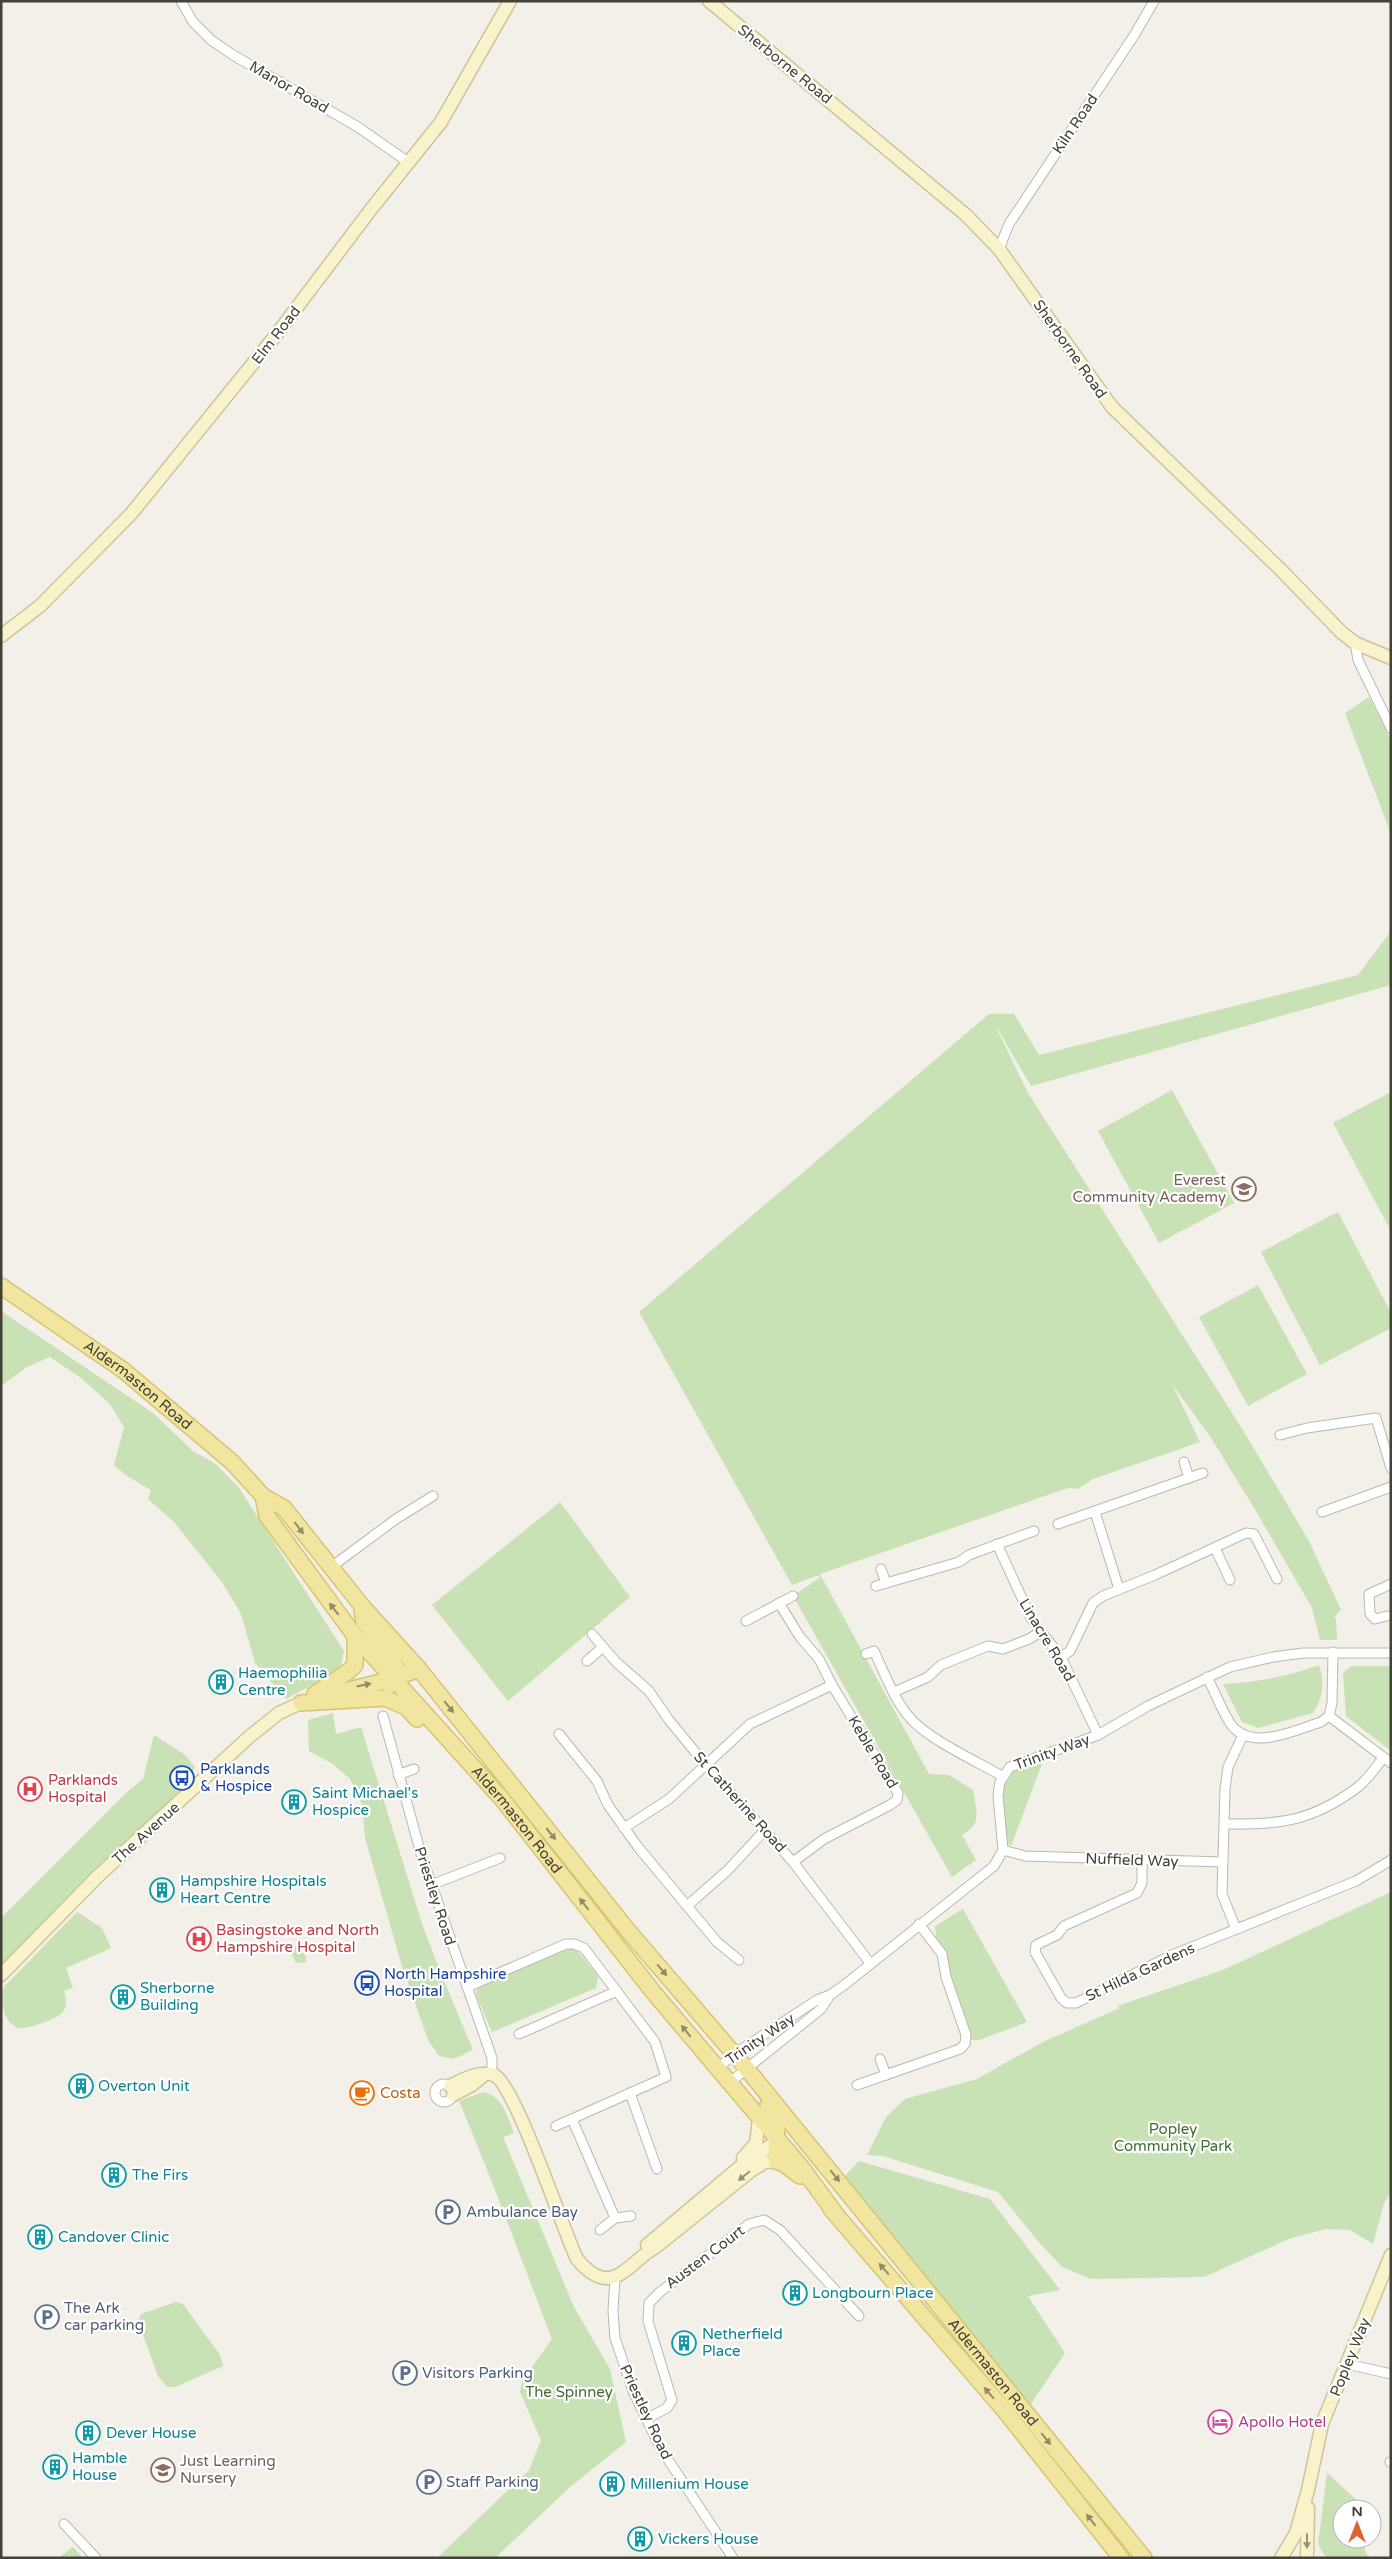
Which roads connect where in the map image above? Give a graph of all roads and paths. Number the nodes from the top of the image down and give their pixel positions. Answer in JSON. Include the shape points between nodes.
{"nodes":[{"id":1,"x":181,"y":1,"type":"edge"},
{"id":2,"x":510,"y":1,"type":"edge"},
{"id":3,"x":709,"y":1,"type":"edge"},
{"id":4,"x":1154,"y":1,"type":"edge"},
{"id":5,"x":408,"y":162,"type":"junction"},
{"id":6,"x":1000,"y":249,"type":"junction"},
{"id":7,"x":1,"y":636,"type":"edge"},
{"id":8,"x":1355,"y":643,"type":"junction"},
{"id":9,"x":1391,"y":658,"type":"edge"},
{"id":10,"x":1391,"y":728,"type":"edge"},
{"id":11,"x":1,"y":1286,"type":"edge"},
{"id":12,"x":1280,"y":1436,"type":"dead end"},
{"id":13,"x":1184,"y":1462,"type":"dead end"},
{"id":14,"x":1391,"y":1468,"type":"edge"},
{"id":15,"x":1203,"y":1473,"type":"dead end"},
{"id":16,"x":1189,"y":1478,"type":"junction"},
{"id":17,"x":1391,"y":1488,"type":"edge"},
{"id":18,"x":263,"y":1496,"type":"junction"},
{"id":19,"x":434,"y":1496,"type":"dead end"},
{"id":20,"x":1095,"y":1512,"type":"junction"},
{"id":21,"x":1322,"y":1512,"type":"dead end"},
{"id":22,"x":1058,"y":1524,"type":"dead end"},
{"id":23,"x":1034,"y":1531,"type":"dead end"},
{"id":24,"x":997,"y":1544,"type":"junction"},
{"id":25,"x":1215,"y":1548,"type":"junction"},
{"id":26,"x":335,"y":1565,"type":"junction"},
{"id":27,"x":881,"y":1569,"type":"dead end"},
{"id":28,"x":1277,"y":1578,"type":"dead end"},
{"id":29,"x":1230,"y":1580,"type":"dead end"},
{"id":30,"x":313,"y":1582,"type":"junction"},
{"id":31,"x":886,"y":1582,"type":"junction"},
{"id":32,"x":1391,"y":1584,"type":"edge"},
{"id":33,"x":876,"y":1586,"type":"dead end"},
{"id":34,"x":1119,"y":1589,"type":"junction"},
{"id":35,"x":793,"y":1596,"type":"dead end"},
{"id":36,"x":779,"y":1603,"type":"junction"},
{"id":37,"x":362,"y":1606,"type":"junction"},
{"id":38,"x":1387,"y":1616,"type":"dead end"},
{"id":39,"x":746,"y":1621,"type":"dead end"},
{"id":40,"x":1040,"y":1632,"type":"junction"},
{"id":41,"x":592,"y":1634,"type":"dead end"},
{"id":42,"x":355,"y":1636,"type":"junction"},
{"id":43,"x":603,"y":1647,"type":"junction"},
{"id":44,"x":1333,"y":1652,"type":"junction"},
{"id":45,"x":1391,"y":1653,"type":"edge"},
{"id":46,"x":866,"y":1654,"type":"dead end"},
{"id":47,"x":1061,"y":1657,"type":"junction"},
{"id":48,"x":588,"y":1661,"type":"dead end"},
{"id":49,"x":419,"y":1669,"type":"junction"},
{"id":50,"x":1207,"y":1678,"type":"junction"},
{"id":51,"x":392,"y":1679,"type":"junction"},
{"id":52,"x":832,"y":1685,"type":"junction"},
{"id":53,"x":894,"y":1692,"type":"junction"},
{"id":54,"x":385,"y":1698,"type":"junction"},
{"id":55,"x":301,"y":1703,"type":"junction"},
{"id":56,"x":383,"y":1716,"type":"dead end"},
{"id":57,"x":1329,"y":1716,"type":"junction"},
{"id":58,"x":559,"y":1734,"type":"dead end"},
{"id":59,"x":1098,"y":1735,"type":"junction"},
{"id":60,"x":1244,"y":1735,"type":"junction"},
{"id":61,"x":1387,"y":1760,"type":"edge"},
{"id":62,"x":705,"y":1764,"type":"junction"},
{"id":63,"x":414,"y":1769,"type":"dead end"},
{"id":64,"x":398,"y":1775,"type":"junction"},
{"id":65,"x":1002,"y":1776,"type":"junction"},
{"id":66,"x":502,"y":1799,"type":"junction"},
{"id":67,"x":1225,"y":1824,"type":"junction"},
{"id":68,"x":624,"y":1828,"type":"junction"},
{"id":69,"x":764,"y":1831,"type":"junction"},
{"id":70,"x":1003,"y":1850,"type":"junction"},
{"id":71,"x":500,"y":1858,"type":"dead end"},
{"id":72,"x":1391,"y":1860,"type":"edge"},
{"id":73,"x":793,"y":1862,"type":"junction"},
{"id":74,"x":1142,"y":1862,"type":"junction"},
{"id":75,"x":1222,"y":1862,"type":"junction"},
{"id":76,"x":431,"y":1885,"type":"junction"},
{"id":77,"x":687,"y":1906,"type":"junction"},
{"id":78,"x":919,"y":1924,"type":"junction"},
{"id":79,"x":1236,"y":1930,"type":"junction"},
{"id":80,"x":740,"y":1960,"type":"dead end"},
{"id":81,"x":870,"y":1963,"type":"junction"},
{"id":82,"x":1,"y":1975,"type":"edge"},
{"id":83,"x":467,"y":1987,"type":"junction"},
{"id":84,"x":617,"y":1991,"type":"junction"},
{"id":85,"x":830,"y":1995,"type":"junction"},
{"id":86,"x":519,"y":2034,"type":"dead end"},
{"id":87,"x":734,"y":2054,"type":"junction"},
{"id":88,"x":880,"y":2060,"type":"dead end"},
{"id":89,"x":717,"y":2069,"type":"junction"},
{"id":90,"x":747,"y":2069,"type":"junction"},
{"id":91,"x":489,"y":2074,"type":"junction"},
{"id":92,"x":886,"y":2075,"type":"junction"},
{"id":93,"x":729,"y":2083,"type":"junction"},
{"id":94,"x":857,"y":2085,"type":"dead end"},
{"id":95,"x":452,"y":2091,"type":"dead end"},
{"id":96,"x":630,"y":2093,"type":"junction"},
{"id":97,"x":572,"y":2119,"type":"junction"},
{"id":98,"x":759,"y":2119,"type":"junction"},
{"id":99,"x":556,"y":2126,"type":"dead end"},
{"id":100,"x":804,"y":2139,"type":"junction"},
{"id":101,"x":778,"y":2141,"type":"junction"},
{"id":102,"x":776,"y":2161,"type":"junction"},
{"id":103,"x":657,"y":2169,"type":"dead end"},
{"id":104,"x":708,"y":2192,"type":"junction"},
{"id":105,"x":631,"y":2216,"type":"dead end"},
{"id":106,"x":838,"y":2217,"type":"junction"},
{"id":107,"x":615,"y":2218,"type":"junction"},
{"id":108,"x":600,"y":2230,"type":"dead end"},
{"id":109,"x":642,"y":2254,"type":"junction"},
{"id":110,"x":1391,"y":2255,"type":"edge"},
{"id":111,"x":615,"y":2278,"type":"junction"},
{"id":112,"x":859,"y":2316,"type":"dead end"},
{"id":113,"x":1348,"y":2364,"type":"junction"},
{"id":114,"x":1391,"y":2374,"type":"edge"},
{"id":115,"x":646,"y":2419,"type":"junction"},
{"id":116,"x":1308,"y":2490,"type":"junction"},
{"id":117,"x":64,"y":2524,"type":"dead end"},
{"id":118,"x":96,"y":2558,"type":"edge"},
{"id":119,"x":733,"y":2558,"type":"edge"},
{"id":120,"x":1121,"y":2558,"type":"edge"},
{"id":121,"x":1144,"y":2558,"type":"edge"},
{"id":122,"x":1281,"y":2558,"type":"edge"},
{"id":123,"x":1307,"y":2558,"type":"edge"}],
"edges":[{"from":1,"to":5,"type":"street","name":"Manor Road","via":[[193,22],[233,56],[358,127]]},
{"from":2,"to":5,"type":"street","name":"Elm Road","via":[[441,122]]},
{"from":3,"to":6,"type":"street","name":"Sherborne Road","via":[[966,215]]},
{"from":4,"to":6,"type":"street","name":"Kiln Road","via":[[1009,224]]},
{"from":5,"to":7,"type":"street","name":"Elm Road","via":[[281,328],[131,514],[40,606]]},
{"from":6,"to":8,"type":"street","name":"Sherborne Road","via":[[1112,407]]},
{"from":8,"to":9,"type":"street","name":"Sherborne Road"},
{"from":8,"to":10,"type":"street","via":[[1358,660]]},
{"from":11,"to":18,"type":"main road","name":"Aldermaston Road","via":[[123,1370],[232,1462]]},
{"from":12,"to":14,"type":"street","via":[[1307,1428],[1376,1418]]},
{"from":13,"to":16,"type":"street"},
{"from":15,"to":16,"type":"street"},
{"from":16,"to":20,"type":"street"},
{"from":17,"to":21,"type":"street"},
{"from":18,"to":26,"type":"main road","name":"Aldermaston Road","one_way":true,"via":[[284,1508],[318,1553]]},
{"from":18,"to":30,"type":"main road","name":"Aldermaston Road","via":[[267,1516]]},
{"from":19,"to":26,"type":"street","via":[[396,1519]]},
{"from":20,"to":22,"type":"street"},
{"from":20,"to":34,"type":"street"},
{"from":23,"to":24,"type":"street"},
{"from":24,"to":31,"type":"street","via":[[959,1562]]},
{"from":24,"to":40,"type":"street","name":"Linacre Road"},
{"from":25,"to":28,"type":"street","via":[[1246,1533],[1254,1534]]},
{"from":25,"to":29,"type":"street"},
{"from":25,"to":34,"type":"street"},
{"from":26,"to":30,"type":"main road"},
{"from":26,"to":37,"type":"main road","name":"Aldermaston Road"},
{"from":27,"to":31,"type":"street"},
{"from":42,"to":30,"type":"main road","name":"Aldermaston Road","one_way":true},
{"from":31,"to":33,"type":"street"},
{"from":32,"to":38,"type":"street","via":[[1369,1594],[1370,1614],[1375,1620]]},
{"from":34,"to":47,"type":"street","via":[[1093,1603],[1070,1651]]},
{"from":35,"to":36,"type":"street"},
{"from":36,"to":39,"type":"street"},
{"from":36,"to":52,"type":"street","name":"Keble Road","via":[[819,1660]]},
{"from":37,"to":49,"type":"main road","name":"Aldermaston Road"},
{"from":37,"to":51,"type":"main road","via":[[364,1622],[397,1668]]},
{"from":40,"to":47,"type":"street","name":"Linacre Road"},
{"from":40,"to":53,"type":"street","via":[[1003,1649],[988,1646],[941,1665],[928,1677]]},
{"from":41,"to":43,"type":"street","name":"St Catherine Road"},
{"from":42,"to":51,"type":"main road","name":"Aldermaston Road"},
{"from":42,"to":55,"type":"main road","via":[[355,1665]]},
{"from":43,"to":48,"type":"street"},
{"from":43,"to":62,"type":"street","name":"St Catherine Road","via":[[649,1690],[668,1720]]},
{"from":44,"to":45,"type":"street","name":"Trinity Way"},
{"from":44,"to":50,"type":"street","name":"Trinity Way","via":[[1273,1657],[1230,1667]]},
{"from":44,"to":57,"type":"street"},
{"from":46,"to":53,"type":"street","via":[[874,1652]]},
{"from":47,"to":59,"type":"street","name":"Linacre Road"},
{"from":49,"to":51,"type":"main road"},
{"from":49,"to":87,"type":"main road","name":"Aldermaston Road","one_way":true,"via":[[630,1933]]},
{"from":50,"to":59,"type":"street","name":"Trinity Way","via":[[1148,1706]]},
{"from":50,"to":60,"type":"street","via":[[1231,1725]]},
{"from":51,"to":54,"type":"main road"},
{"from":55,"to":51,"type":"main road","one_way":true},
{"from":51,"to":66,"type":"main road","name":"Aldermaston Road"},
{"from":52,"to":62,"type":"street","via":[[750,1724]]},
{"from":52,"to":73,"type":"street","name":"Keble Road","via":[[891,1778],[898,1793],[897,1800],[824,1839]]},
{"from":53,"to":65,"type":"street","via":[[912,1720],[941,1741]]},
{"from":54,"to":55,"type":"main road"},
{"from":54,"to":66,"type":"main road","via":[[406,1707],[475,1782]]},
{"from":55,"to":82,"type":"street","name":"The Avenue","via":[[279,1713],[249,1737],[98,1877]]},
{"from":56,"to":64,"type":"street","name":"Priestley Road"},
{"from":57,"to":60,"type":"street","via":[[1321,1722],[1266,1738]]},
{"from":57,"to":61,"type":"street"},
{"from":58,"to":68,"type":"street","via":[[597,1780],[608,1805]]},
{"from":59,"to":65,"type":"street","name":"Trinity Way","via":[[1022,1761]]},
{"from":60,"to":67,"type":"street","via":[[1228,1766]]},
{"from":61,"to":67,"type":"street","via":[[1360,1786],[1305,1817],[1263,1824]]},
{"from":62,"to":68,"type":"street","via":[[669,1799]]},
{"from":62,"to":69,"type":"street","name":"St Catherine Road"},
{"from":63,"to":64,"type":"street"},
{"from":64,"to":76,"type":"street","name":"Priestley Road"},
{"from":65,"to":70,"type":"street","name":"Trinity Way","via":[[998,1795]]},
{"from":89,"to":66,"type":"main road","name":"Aldermaston Road","one_way":true},
{"from":67,"to":75,"type":"street"},
{"from":68,"to":77,"type":"street"},
{"from":69,"to":73,"type":"street","name":"St Catherine Road"},
{"from":69,"to":77,"type":"street","via":[[728,1870]]},
{"from":70,"to":74,"type":"street","name":"Nuffield Way","via":[[1025,1856]]},
{"from":70,"to":78,"type":"street","name":"Trinity Way","via":[[988,1871]]},
{"from":71,"to":76,"type":"street"},
{"from":72,"to":79,"type":"street","via":[[1356,1881]]},
{"from":73,"to":81,"type":"street","name":"St Catherine Road"},
{"from":74,"to":75,"type":"street","name":"Nuffield Way"},
{"from":74,"to":79,"type":"street","name":"St Hilda Gardens","via":[[1142,1883],[1137,1893],[1064,1926],[1057,1935],[1036,1945],[1035,1952],[1066,2003],[1076,2003],[1172,1955]]},
{"from":75,"to":79,"type":"street","via":[[1222,1894]]},
{"from":76,"to":83,"type":"street","name":"Priestley Road"},
{"from":77,"to":80,"type":"street","via":[[718,1942]]},
{"from":78,"to":81,"type":"street","name":"Trinity Way"},
{"from":78,"to":92,"type":"street","via":[[942,1954],[946,1978],[966,2035],[965,2044],[960,2049]]},
{"from":81,"to":85,"type":"street","name":"Trinity Way"},
{"from":83,"to":84,"type":"street","via":[[566,1944],[574,1944],[584,1948]]},
{"from":83,"to":91,"type":"street","name":"Priestley Road","via":[[492,2058]]},
{"from":84,"to":86,"type":"street"},
{"from":84,"to":96,"type":"street","via":[[655,2042],[666,2077]]},
{"from":85,"to":87,"type":"street","name":"Trinity Way","via":[[817,2000]]},
{"from":85,"to":90,"type":"street","name":"Trinity Way","via":[[821,2008]]},
{"from":87,"to":89,"type":"street","name":"Trinity Way"},
{"from":87,"to":90,"type":"main road","name":"Aldermaston Road"},
{"from":88,"to":92,"type":"street"},
{"from":89,"to":93,"type":"main road","name":"Aldermaston Road"},
{"from":90,"to":93,"type":"street","name":"Trinity Way"},
{"from":90,"to":100,"type":"main road","name":"Aldermaston Road"},
{"from":90,"to":101,"type":"main road","name":"Aldermaston Road","via":[[776,2120]]},
{"from":91,"to":95,"type":"street","via":[[472,2086]]},
{"from":91,"to":111,"type":"street","via":[[499,2078],[515,2104],[577,2259],[592,2273]]},
{"from":92,"to":94,"type":"street"},
{"from":93,"to":98,"type":"main road","name":"Aldermaston Road"},
{"from":96,"to":97,"type":"street"},
{"from":96,"to":103,"type":"street"},
{"from":97,"to":99,"type":"street"},
{"from":97,"to":107,"type":"street"},
{"from":98,"to":101,"type":"main road","name":"Aldermaston Road"},
{"from":98,"to":104,"type":"street","via":[[759,2133],[753,2148],[712,2184]]},
{"from":100,"to":101,"type":"main road","via":[[794,2137]]},
{"from":100,"to":121,"type":"main road","name":"Aldermaston Road","one_way":true},
{"from":101,"to":102,"type":"main road","name":"Aldermaston Road"},
{"from":101,"to":104,"type":"street"},
{"from":101,"to":106,"type":"main road","name":"Aldermaston Road"},
{"from":102,"to":106,"type":"main road","name":"Aldermaston Road","via":[[796,2173]]},
{"from":102,"to":109,"type":"street","one_way":true,"via":[[765,2162],[752,2170],[657,2246]]},
{"from":104,"to":109,"type":"street","via":[[650,2241]]},
{"from":105,"to":107,"type":"street"},
{"from":120,"to":106,"type":"main road","name":"Aldermaston Road","one_way":true,"via":[[1005,2411]]},
{"from":107,"to":108,"type":"street"},
{"from":109,"to":111,"type":"street","via":[[623,2275]]},
{"from":110,"to":113,"type":"street","name":"Popley Way"},
{"from":111,"to":115,"type":"street","name":"Priestley Road","via":[[613,2311],[617,2347]]},
{"from":112,"to":115,"type":"street","name":"Austen Court","via":[[780,2230],[764,2220],[749,2224],[649,2303],[648,2321],[672,2400],[667,2408]]},
{"from":113,"to":114,"type":"street"},
{"from":113,"to":116,"type":"street","name":"Popley Way","via":[[1322,2424]]},
{"from":115,"to":119,"type":"street","name":"Priestley Road","via":[[669,2463]]},
{"from":116,"to":122,"type":"street","name":"Popley Way","via":[[1296,2533]]},
{"from":116,"to":123,"type":"street","name":"Popley Way","one_way":true},
{"from":117,"to":118,"type":"street"}]}
